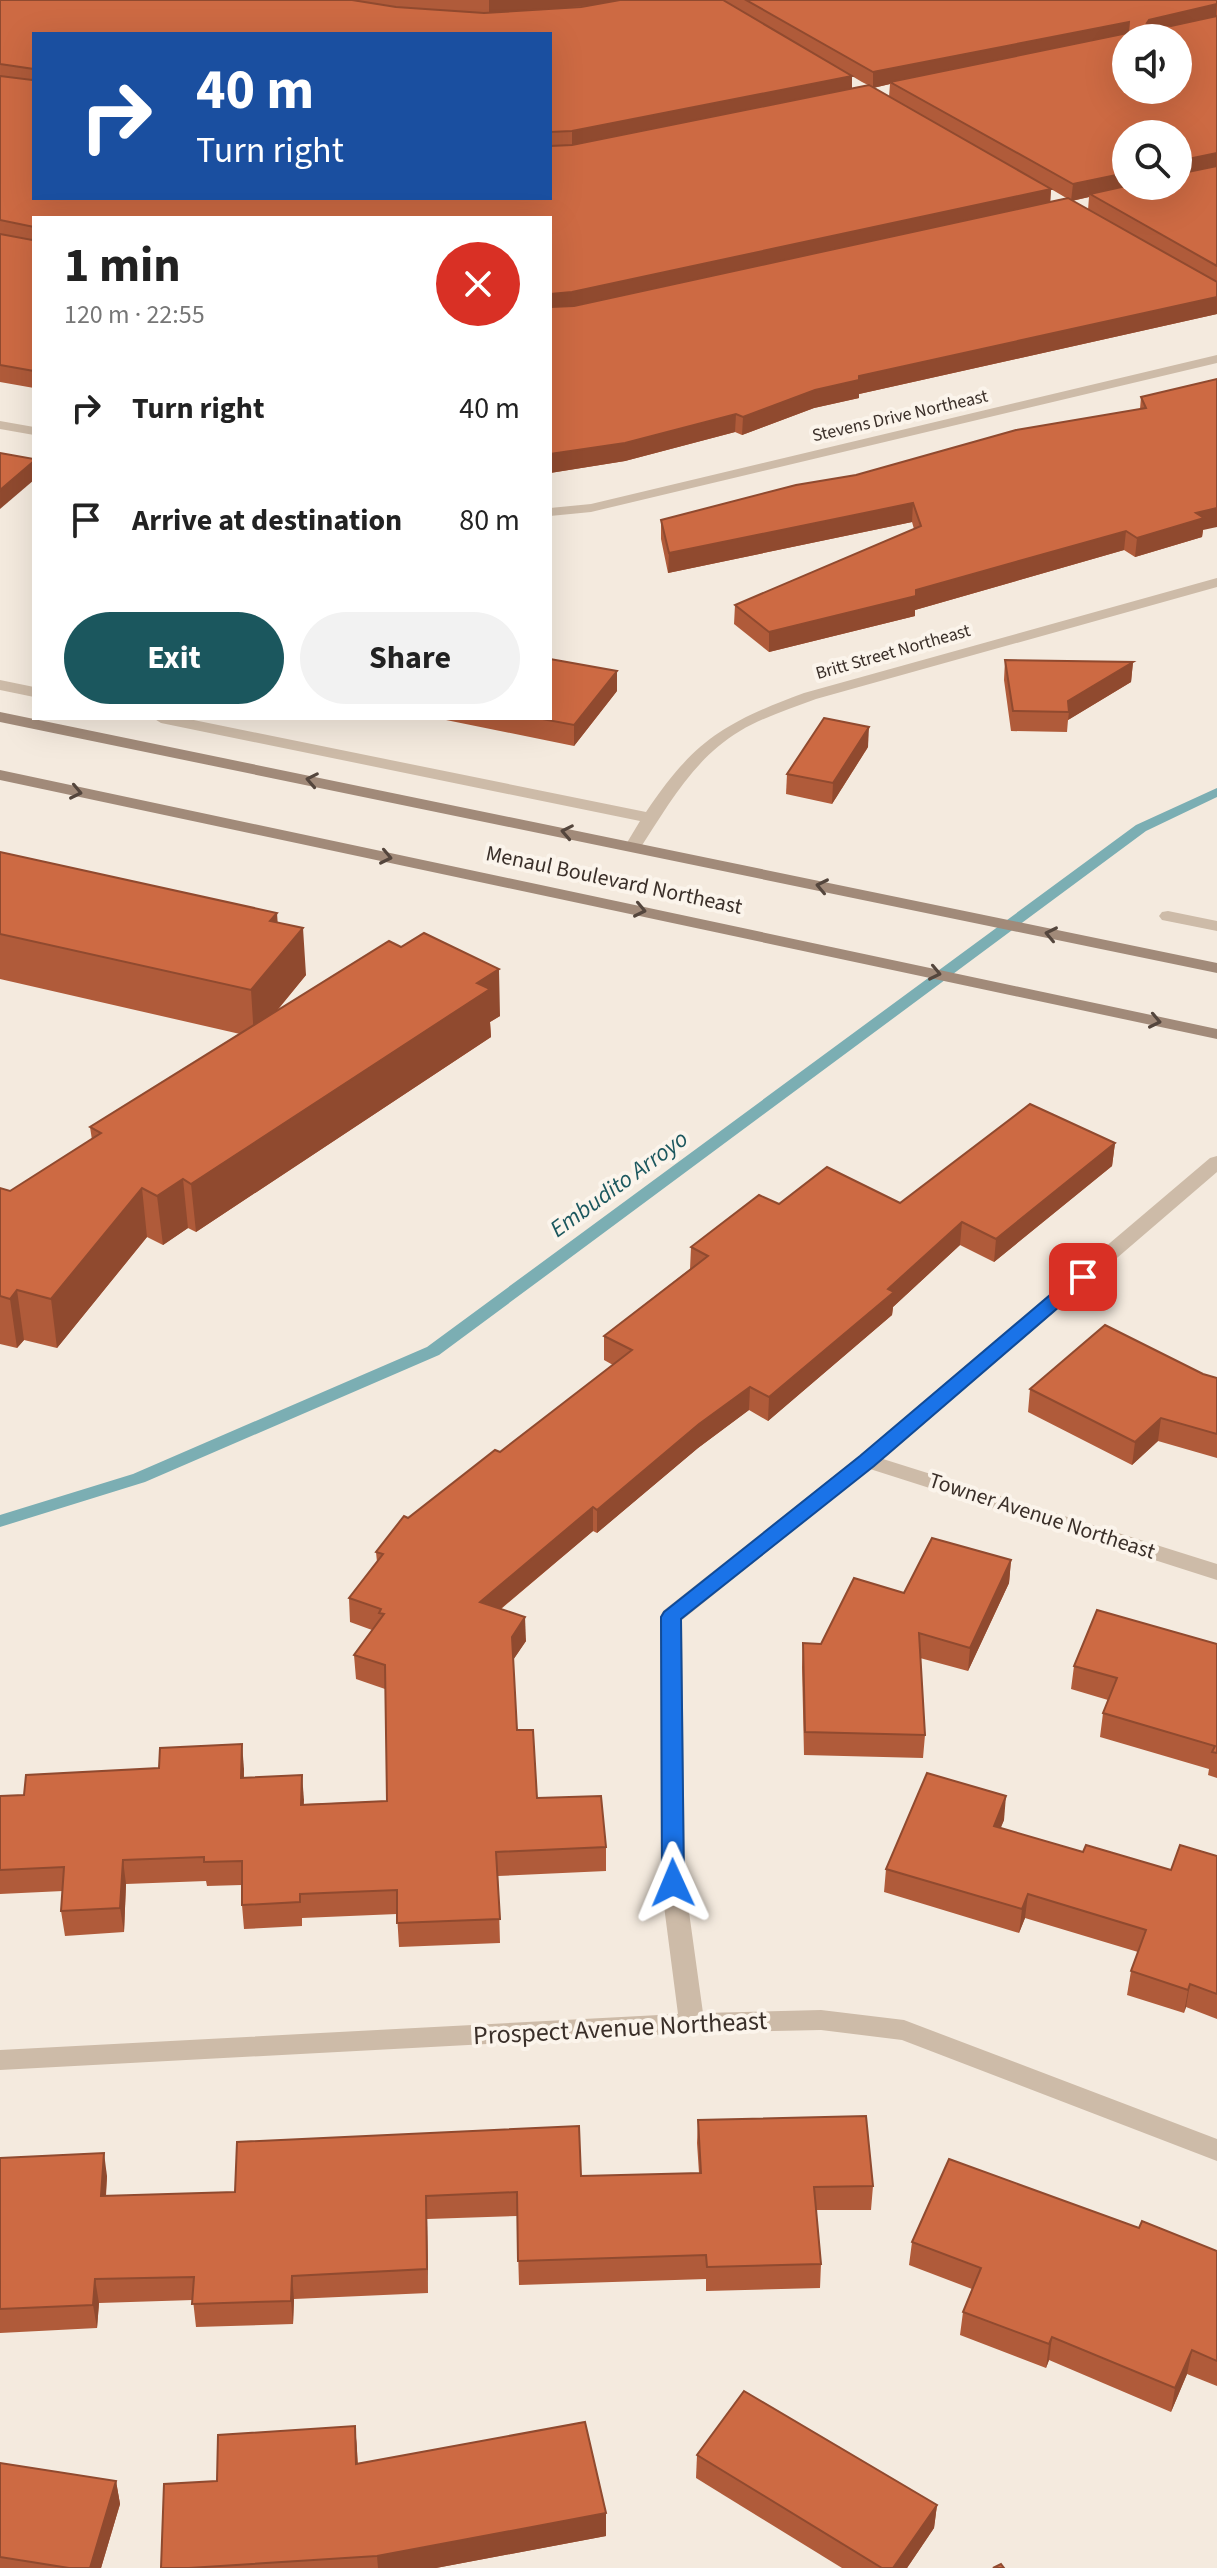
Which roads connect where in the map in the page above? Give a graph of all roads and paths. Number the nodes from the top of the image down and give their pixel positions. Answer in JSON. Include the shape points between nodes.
{"nodes":[{"id":1,"x":1217,"y":359,"type":"edge"},
{"id":2,"x":0,"y":425,"type":"edge"},
{"id":3,"x":32,"y":431,"type":"edge"},
{"id":4,"x":552,"y":512,"type":"edge"},
{"id":5,"x":1217,"y":582,"type":"edge"},
{"id":6,"x":0,"y":685,"type":"edge"},
{"id":7,"x":32,"y":692,"type":"edge"},
{"id":8,"x":0,"y":717,"type":"edge"},
{"id":9,"x":171,"y":720,"type":"edge"},
{"id":10,"x":0,"y":775,"type":"edge"},
{"id":11,"x":651,"y":818,"type":"junction"},
{"id":12,"x":633,"y":846,"type":"junction"},
{"id":13,"x":1168,"y":916,"type":"dead end"},
{"id":14,"x":1217,"y":926,"type":"edge"},
{"id":15,"x":1217,"y":968,"type":"edge"},
{"id":16,"x":1217,"y":1034,"type":"edge"},
{"id":17,"x":1217,"y":1162,"type":"edge"},
{"id":18,"x":867,"y":1461,"type":"junction"},
{"id":19,"x":1217,"y":1572,"type":"edge"},
{"id":20,"x":692,"y":2023,"type":"junction"},
{"id":21,"x":0,"y":2060,"type":"edge"},
{"id":22,"x":1217,"y":2150,"type":"edge"}],
"edges":[{"from":1,"to":4,"type":"street","name":"Stevens Drive Northeast","via":[[591,508]]},
{"from":2,"to":3,"type":"street"},
{"from":5,"to":11,"type":"street","name":"Britt Street Northeast","via":[[810,696],[766,713],[724,734],[686,768]]},
{"from":6,"to":7,"type":"street"},
{"from":12,"to":8,"type":"main road","name":"Menaul Boulevard Northeast","one_way":true},
{"from":9,"to":11,"type":"street"},
{"from":10,"to":16,"type":"main road","name":"Menaul Boulevard Northeast","one_way":true},
{"from":11,"to":12,"type":"street","name":"Britt Street Northeast"},
{"from":15,"to":12,"type":"main road","name":"Menaul Boulevard Northeast","one_way":true},
{"from":13,"to":14,"type":"street"},
{"from":17,"to":18,"type":"street"},
{"from":18,"to":19,"type":"street","name":"Towner Avenue Northeast"},
{"from":18,"to":20,"type":"street","via":[[671,1617],[673,1883]]},
{"from":20,"to":21,"type":"street","name":"Prospect Avenue Northeast"},
{"from":20,"to":22,"type":"street","name":"Prospect Avenue Northeast","via":[[821,2020],[904,2030]]}]}
